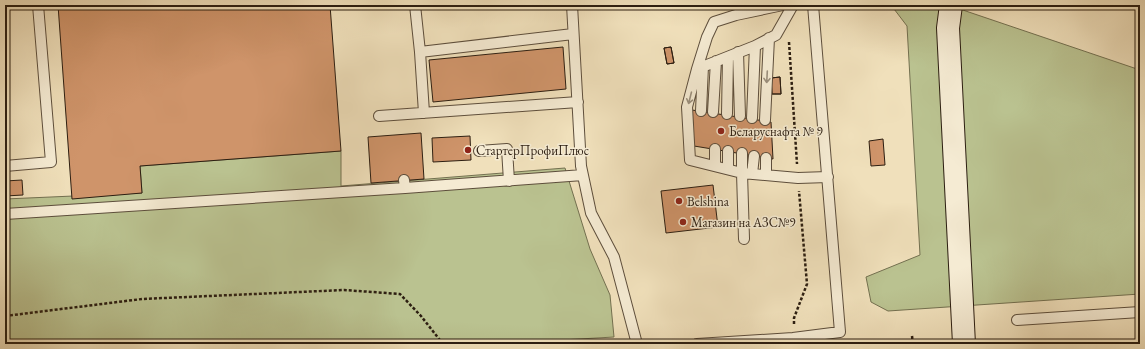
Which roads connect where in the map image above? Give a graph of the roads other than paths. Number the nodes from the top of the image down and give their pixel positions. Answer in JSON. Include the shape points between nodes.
{"nodes":[{"id":1,"x":38,"y":5,"type":"edge"},
{"id":2,"x":415,"y":5,"type":"edge"},
{"id":3,"x":572,"y":5,"type":"edge"},
{"id":4,"x":783,"y":5,"type":"edge"},
{"id":5,"x":793,"y":5,"type":"edge"},
{"id":6,"x":813,"y":5,"type":"edge"},
{"id":7,"x":951,"y":5,"type":"edge"},
{"id":8,"x":573,"y":34,"type":"junction"},
{"id":9,"x":769,"y":38,"type":"junction"},
{"id":10,"x":755,"y":46,"type":"junction"},
{"id":11,"x":420,"y":52,"type":"junction"},
{"id":12,"x":738,"y":52,"type":"junction"},
{"id":13,"x":728,"y":57,"type":"junction"},
{"id":14,"x":716,"y":61,"type":"junction"},
{"id":15,"x":700,"y":67,"type":"junction"},
{"id":16,"x":578,"y":102,"type":"junction"},
{"id":17,"x":701,"y":111,"type":"dead end"},
{"id":18,"x":713,"y":112,"type":"dead end"},
{"id":19,"x":424,"y":113,"type":"junction"},
{"id":20,"x":727,"y":114,"type":"dead end"},
{"id":21,"x":379,"y":116,"type":"dead end"},
{"id":22,"x":740,"y":116,"type":"dead end"},
{"id":23,"x":752,"y":118,"type":"dead end"},
{"id":24,"x":765,"y":120,"type":"dead end"},
{"id":25,"x":715,"y":149,"type":"dead end"},
{"id":26,"x":479,"y":151,"type":"dead end"},
{"id":27,"x":728,"y":151,"type":"dead end"},
{"id":28,"x":742,"y":153,"type":"dead end"},
{"id":29,"x":754,"y":156,"type":"dead end"},
{"id":30,"x":766,"y":158,"type":"dead end"},
{"id":31,"x":5,"y":166,"type":"edge"},
{"id":32,"x":715,"y":166,"type":"junction"},
{"id":33,"x":728,"y":169,"type":"junction"},
{"id":34,"x":747,"y":173,"type":"junction"},
{"id":35,"x":583,"y":175,"type":"junction"},
{"id":36,"x":766,"y":175,"type":"junction"},
{"id":37,"x":828,"y":177,"type":"junction"},
{"id":38,"x":509,"y":181,"type":"junction"},
{"id":39,"x":5,"y":214,"type":"edge"},
{"id":40,"x":744,"y":239,"type":"dead end"},
{"id":41,"x":1140,"y":312,"type":"edge"},
{"id":42,"x":1017,"y":320,"type":"dead end"},
{"id":43,"x":637,"y":344,"type":"edge"},
{"id":44,"x":697,"y":344,"type":"edge"},
{"id":45,"x":964,"y":344,"type":"edge"}],
"edges":[{"from":1,"to":31,"type":"lane","via":[[51,162]]},
{"from":2,"to":11,"type":"lane"},
{"from":3,"to":8,"type":"lane"},
{"from":4,"to":15,"type":"lane","via":[[714,22],[707,37]]},
{"from":5,"to":9,"type":"lane","via":[[776,35]]},
{"from":6,"to":37,"type":"lane"},
{"from":7,"to":45,"type":"main road","via":[[948,28]]},
{"from":8,"to":11,"type":"lane"},
{"from":8,"to":16,"type":"lane"},
{"from":9,"to":10,"type":"lane"},
{"from":9,"to":24,"type":"lane","one_way":true},
{"from":10,"to":12,"type":"lane"},
{"from":10,"to":23,"type":"lane"},
{"from":11,"to":19,"type":"lane"},
{"from":12,"to":13,"type":"lane"},
{"from":12,"to":22,"type":"lane"},
{"from":13,"to":14,"type":"lane"},
{"from":13,"to":20,"type":"lane"},
{"from":14,"to":15,"type":"lane"},
{"from":14,"to":18,"type":"lane"},
{"from":15,"to":17,"type":"lane"},
{"from":15,"to":32,"type":"lane","one_way":true,"via":[[688,107],[690,160]]},
{"from":16,"to":19,"type":"lane"},
{"from":16,"to":35,"type":"lane"},
{"from":19,"to":21,"type":"lane"},
{"from":25,"to":32,"type":"lane"},
{"from":26,"to":38,"type":"lane","via":[[507,148]]},
{"from":27,"to":33,"type":"lane"},
{"from":28,"to":34,"type":"lane"},
{"from":29,"to":34,"type":"lane"},
{"from":30,"to":36,"type":"lane"},
{"from":32,"to":33,"type":"lane"},
{"from":33,"to":34,"type":"lane"},
{"from":34,"to":36,"type":"lane"},
{"from":34,"to":40,"type":"lane"},
{"from":35,"to":38,"type":"lane"},
{"from":35,"to":43,"type":"lane","via":[[591,213],[614,257]]},
{"from":36,"to":37,"type":"lane"},
{"from":37,"to":44,"type":"lane","via":[[840,332],[793,338]]},
{"from":38,"to":39,"type":"lane","via":[[405,184]]},
{"from":41,"to":42,"type":"lane"}]}
